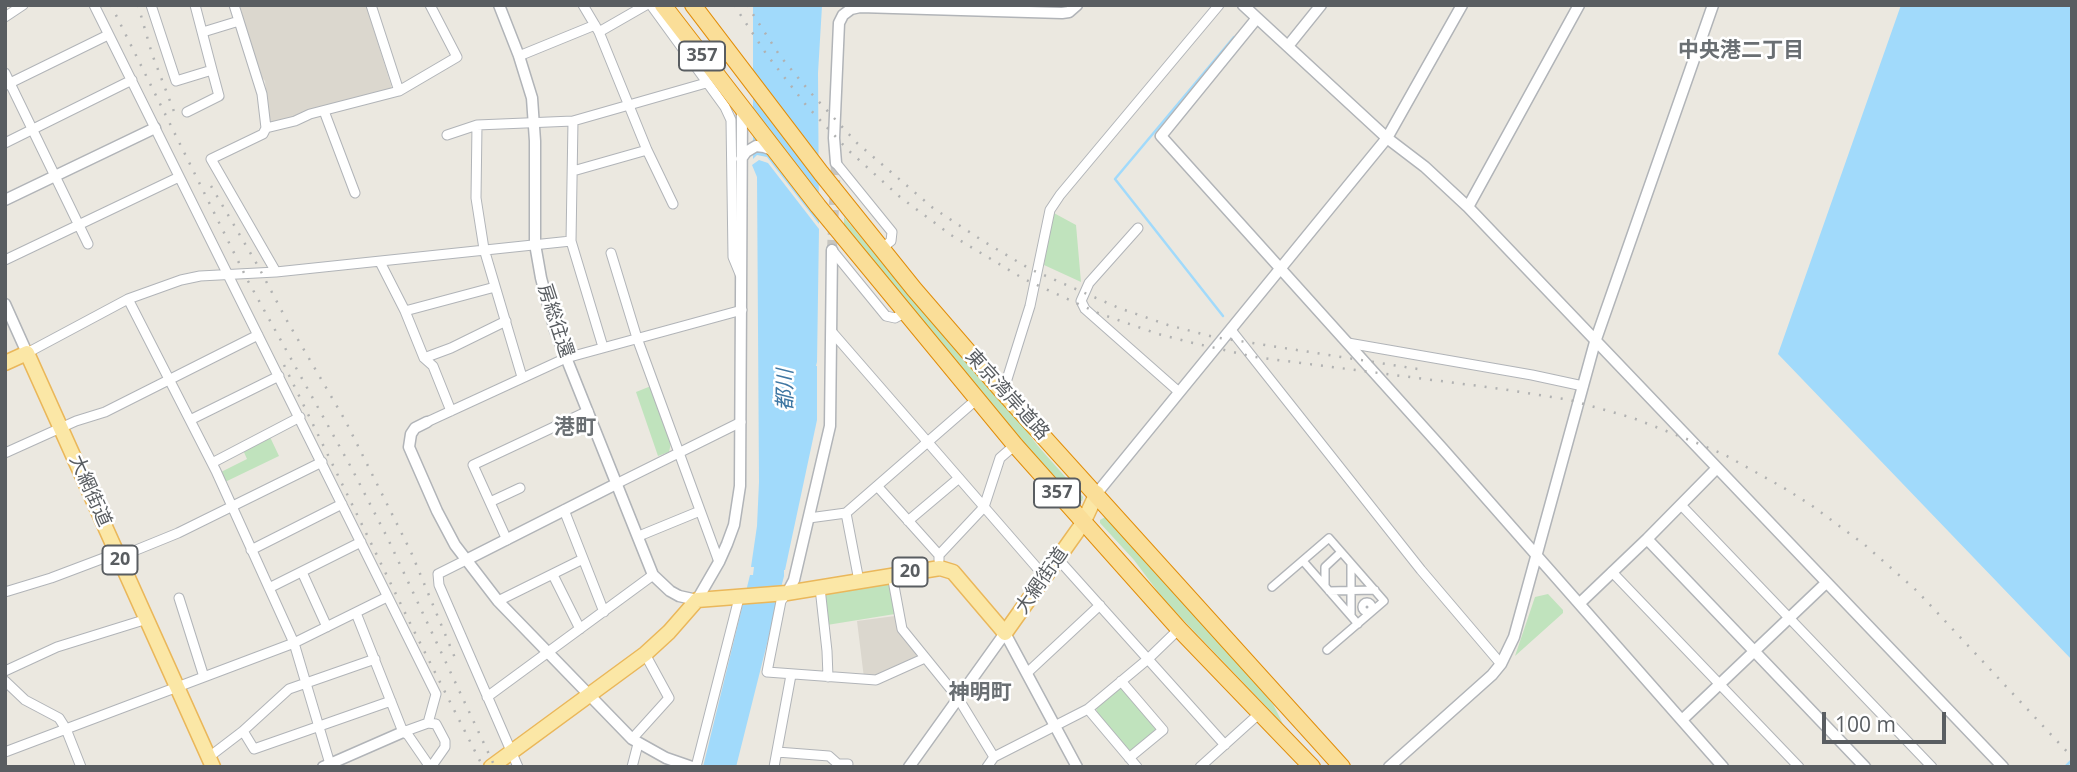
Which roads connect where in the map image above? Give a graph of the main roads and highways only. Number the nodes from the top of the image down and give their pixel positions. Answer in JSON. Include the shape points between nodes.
{"nodes":[{"id":1,"x":663,"y":5,"type":"edge"},
{"id":2,"x":680,"y":5,"type":"edge"},
{"id":3,"x":692,"y":5,"type":"edge"},
{"id":4,"x":746,"y":114,"type":"junction"},
{"id":5,"x":5,"y":363,"type":"edge"},
{"id":6,"x":1097,"y":493,"type":"junction"},
{"id":7,"x":1083,"y":523,"type":"junction"},
{"id":8,"x":211,"y":762,"type":"edge"},
{"id":9,"x":492,"y":767,"type":"edge"},
{"id":10,"x":1312,"y":767,"type":"edge"},
{"id":11,"x":1342,"y":767,"type":"edge"}],
"edges":[{"from":1,"to":4,"type":"highway","name":"東京湾岸道路","number":"357"},
{"from":2,"to":4,"type":"highway","via":[[738,82]]},
{"from":3,"to":6,"type":"highway","name":"東京湾岸道路","number":"357","via":[[881,249]]},
{"from":4,"to":7,"type":"highway","name":"東京湾岸道路","number":"357"},
{"from":5,"to":8,"type":"main road","name":"大網街道","number":"20","via":[[27,353]]},
{"from":6,"to":7,"type":"main road","name":"大網街道"},
{"from":6,"to":11,"type":"highway","name":"東京湾岸道路","number":"357"},
{"from":7,"to":9,"type":"main road","name":"大網街道","number":"20","via":[[1005,633],[939,561],[820,588],[697,600],[645,654]]},
{"from":7,"to":10,"type":"highway","name":"東京湾岸道路","number":"357"}]}
